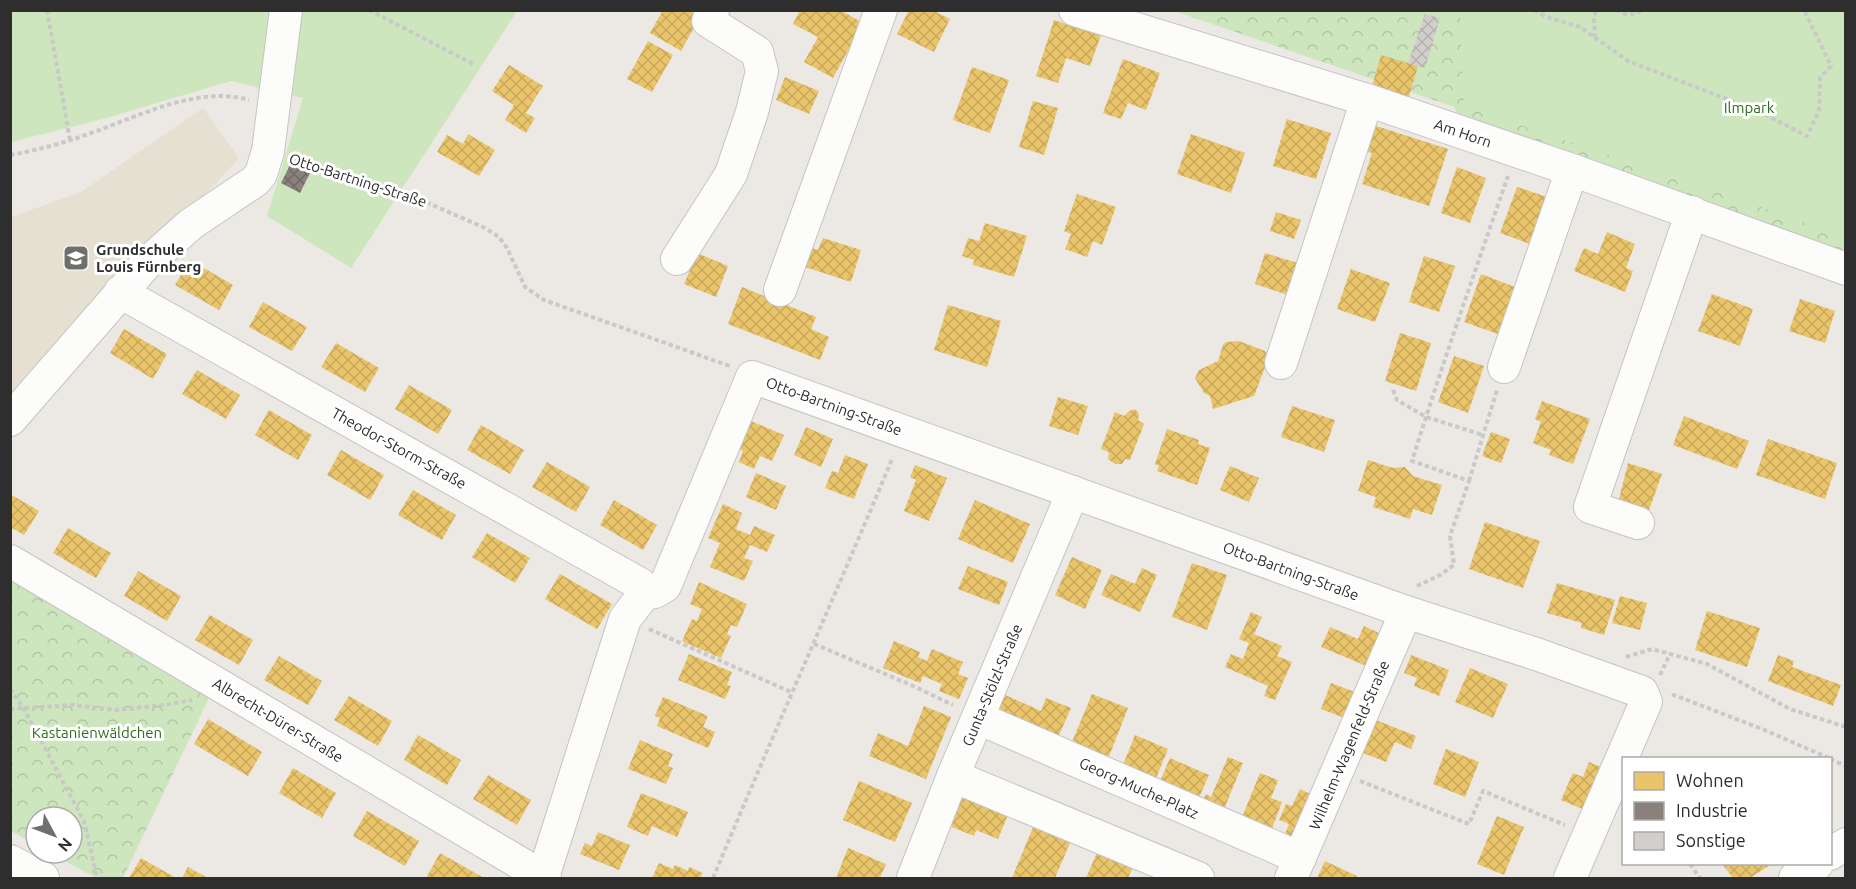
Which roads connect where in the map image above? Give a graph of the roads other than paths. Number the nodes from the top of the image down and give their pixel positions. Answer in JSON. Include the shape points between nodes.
{"nodes":[{"id":1,"x":286,"y":10,"type":"edge"},
{"id":2,"x":713,"y":10,"type":"edge"},
{"id":3,"x":881,"y":10,"type":"edge"},
{"id":4,"x":1075,"y":10,"type":"edge"},
{"id":5,"x":1367,"y":100,"type":"junction"},
{"id":6,"x":1572,"y":170,"type":"junction"},
{"id":7,"x":1692,"y":212,"type":"junction"},
{"id":8,"x":677,"y":259,"type":"dead end"},
{"id":9,"x":1845,"y":269,"type":"edge"},
{"id":10,"x":780,"y":290,"type":"dead end"},
{"id":11,"x":120,"y":292,"type":"junction"},
{"id":12,"x":1281,"y":363,"type":"dead end"},
{"id":13,"x":1504,"y":367,"type":"road end"},
{"id":14,"x":10,"y":420,"type":"edge"},
{"id":15,"x":1073,"y":492,"type":"junction"},
{"id":16,"x":1638,"y":523,"type":"dead end"},
{"id":17,"x":10,"y":561,"type":"edge"},
{"id":18,"x":645,"y":593,"type":"junction"},
{"id":19,"x":1406,"y":612,"type":"junction"},
{"id":20,"x":978,"y":718,"type":"junction"},
{"id":21,"x":1622,"y":757,"type":"edge"},
{"id":22,"x":1622,"y":758,"type":"edge"},
{"id":23,"x":953,"y":776,"type":"junction"},
{"id":24,"x":1845,"y":844,"type":"edge"},
{"id":25,"x":1832,"y":854,"type":"edge"},
{"id":26,"x":10,"y":861,"type":"edge"},
{"id":27,"x":1816,"y":865,"type":"edge"},
{"id":28,"x":1296,"y":868,"type":"edge"},
{"id":29,"x":544,"y":878,"type":"edge"},
{"id":30,"x":43,"y":879,"type":"edge"},
{"id":31,"x":913,"y":879,"type":"edge"},
{"id":32,"x":1198,"y":879,"type":"edge"},
{"id":33,"x":1570,"y":879,"type":"edge"},
{"id":34,"x":1795,"y":879,"type":"edge"}],
"edges":[{"from":1,"to":11,"type":"street","via":[[275,108],[261,174],[191,224]]},
{"from":2,"to":8,"type":"street","via":[[708,21],[757,52],[762,70],[731,174]]},
{"from":3,"to":10,"type":"street"},
{"from":4,"to":5,"type":"street","name":"Am Horn"},
{"from":5,"to":6,"type":"street","name":"Am Horn"},
{"from":5,"to":12,"type":"street"},
{"from":6,"to":7,"type":"street","name":"Am Horn"},
{"from":6,"to":13,"type":"street"},
{"from":7,"to":9,"type":"street","name":"Am Horn"},
{"from":7,"to":16,"type":"street","via":[[1590,507]]},
{"from":11,"to":14,"type":"street"},
{"from":11,"to":18,"type":"street","name":"Theodor-Storm-Straße","via":[[640,584]]},
{"from":15,"to":18,"type":"street","name":"Otto-Bartning-Straße","via":[[752,377],[665,586]]},
{"from":15,"to":19,"type":"street","name":"Otto-Bartning-Straße"},
{"from":15,"to":20,"type":"street","name":"Gunta-Stölzl-Straße"},
{"from":17,"to":29,"type":"street","name":"Albrecht-Dürer-Straße"},
{"from":18,"to":29,"type":"street","via":[[625,619]]},
{"from":19,"to":21,"type":"street","name":"Otto-Bartning-Straße","via":[[1642,692],[1646,702]]},
{"from":19,"to":28,"type":"street","name":"Wilhelm-Wagenfeld-Straße"},
{"from":20,"to":23,"type":"street","name":"Gunta-Stölzl-Straße"},
{"from":20,"to":28,"type":"street","name":"Georg-Muche-Platz"},
{"from":22,"to":33,"type":"street","name":"Otto-Bartning-Straße"},
{"from":23,"to":31,"type":"street","name":"Gunta-Stölzl-Straße"},
{"from":23,"to":32,"type":"street"},
{"from":24,"to":25,"type":"street"},
{"from":26,"to":30,"type":"street"},
{"from":27,"to":34,"type":"street"}]}
